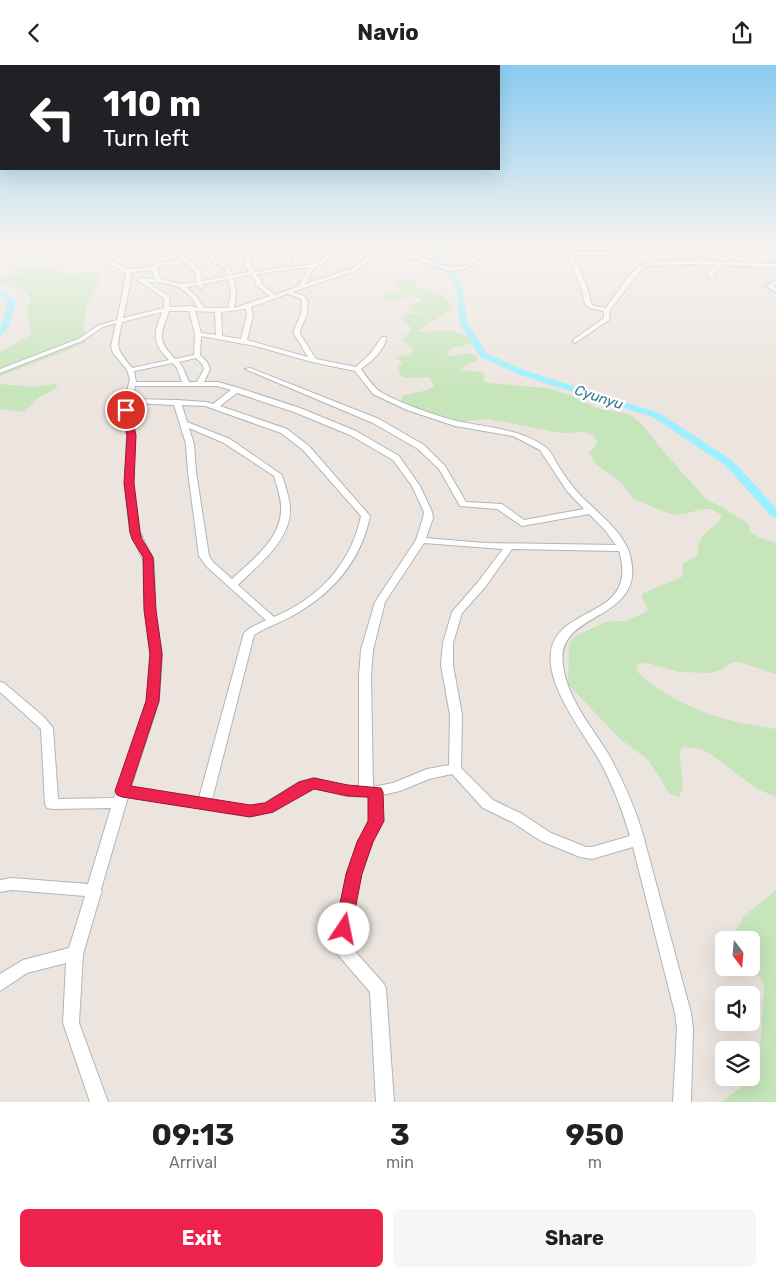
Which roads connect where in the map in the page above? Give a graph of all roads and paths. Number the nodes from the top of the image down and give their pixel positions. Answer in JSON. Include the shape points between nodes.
{"nodes":[{"id":1,"x":124,"y":293,"type":"edge"},
{"id":2,"x":162,"y":293,"type":"edge"},
{"id":3,"x":192,"y":293,"type":"edge"},
{"id":4,"x":235,"y":293,"type":"edge"},
{"id":5,"x":271,"y":293,"type":"edge"},
{"id":6,"x":282,"y":293,"type":"edge"},
{"id":7,"x":291,"y":293,"type":"edge"},
{"id":8,"x":586,"y":293,"type":"edge"},
{"id":9,"x":620,"y":293,"type":"edge"},
{"id":10,"x":274,"y":296,"type":"junction"},
{"id":11,"x":248,"y":307,"type":"junction"},
{"id":12,"x":192,"y":308,"type":"junction"},
{"id":13,"x":167,"y":309,"type":"junction"},
{"id":14,"x":202,"y":309,"type":"junction"},
{"id":15,"x":218,"y":310,"type":"junction"},
{"id":16,"x":230,"y":310,"type":"junction"},
{"id":17,"x":607,"y":310,"type":"junction"},
{"id":18,"x":120,"y":320,"type":"junction"},
{"id":19,"x":198,"y":334,"type":"junction"},
{"id":20,"x":219,"y":337,"type":"junction"},
{"id":21,"x":384,"y":338,"type":"dead end"},
{"id":22,"x":243,"y":341,"type":"junction"},
{"id":23,"x":575,"y":341,"type":"dead end"},
{"id":24,"x":197,"y":356,"type":"junction"},
{"id":25,"x":173,"y":361,"type":"junction"},
{"id":26,"x":314,"y":361,"type":"junction"},
{"id":27,"x":248,"y":369,"type":"dead end"},
{"id":28,"x":357,"y":369,"type":"junction"},
{"id":29,"x":130,"y":370,"type":"junction"},
{"id":30,"x":0,"y":371,"type":"edge"},
{"id":31,"x":200,"y":383,"type":"junction"},
{"id":32,"x":132,"y":384,"type":"junction"},
{"id":33,"x":186,"y":384,"type":"junction"},
{"id":34,"x":236,"y":389,"type":"junction"},
{"id":35,"x":129,"y":401,"type":"junction"},
{"id":36,"x":177,"y":402,"type":"junction"},
{"id":37,"x":214,"y":407,"type":"junction"},
{"id":38,"x":183,"y":423,"type":"junction"},
{"id":39,"x":590,"y":511,"type":"junction"},
{"id":40,"x":421,"y":540,"type":"junction"},
{"id":41,"x":510,"y":546,"type":"junction"},
{"id":42,"x":623,"y":548,"type":"junction"},
{"id":43,"x":232,"y":585,"type":"junction"},
{"id":44,"x":273,"y":621,"type":"junction"},
{"id":45,"x":0,"y":686,"type":"edge"},
{"id":46,"x":455,"y":769,"type":"junction"},
{"id":47,"x":371,"y":792,"type":"junction"},
{"id":48,"x":121,"y":797,"type":"junction"},
{"id":49,"x":204,"y":805,"type":"junction"},
{"id":50,"x":637,"y":840,"type":"junction"},
{"id":51,"x":0,"y":886,"type":"edge"},
{"id":52,"x":94,"y":891,"type":"junction"},
{"id":53,"x":75,"y":954,"type":"junction"},
{"id":54,"x":0,"y":983,"type":"edge"},
{"id":55,"x":99,"y":1102,"type":"edge"},
{"id":56,"x":385,"y":1102,"type":"edge"},
{"id":57,"x":682,"y":1102,"type":"edge"}],
"edges":[{"from":1,"to":18,"type":"street"},
{"from":2,"to":13,"type":"street","via":[[168,299]]},
{"from":3,"to":14,"type":"street"},
{"from":4,"to":16,"type":"street"},
{"from":5,"to":10,"type":"street"},
{"from":6,"to":10,"type":"street"},
{"from":7,"to":26,"type":"street","via":[[305,301],[304,314],[297,329]]},
{"from":8,"to":17,"type":"street","via":[[589,306]]},
{"from":9,"to":17,"type":"street"},
{"from":10,"to":11,"type":"street"},
{"from":11,"to":16,"type":"street"},
{"from":11,"to":22,"type":"street","via":[[250,315]]},
{"from":12,"to":13,"type":"street"},
{"from":12,"to":14,"type":"street"},
{"from":12,"to":19,"type":"street"},
{"from":13,"to":18,"type":"street"},
{"from":13,"to":25,"type":"street","via":[[158,339]]},
{"from":14,"to":15,"type":"street"},
{"from":15,"to":16,"type":"street"},
{"from":15,"to":20,"type":"street"},
{"from":17,"to":23,"type":"street","via":[[603,324]]},
{"from":18,"to":29,"type":"street","via":[[114,350]]},
{"from":18,"to":30,"type":"street"},
{"from":19,"to":20,"type":"street"},
{"from":19,"to":24,"type":"street"},
{"from":20,"to":22,"type":"street"},
{"from":21,"to":28,"type":"street","via":[[367,362]]},
{"from":22,"to":26,"type":"street"},
{"from":24,"to":25,"type":"street"},
{"from":24,"to":31,"type":"street","via":[[207,369]]},
{"from":25,"to":29,"type":"street"},
{"from":25,"to":33,"type":"street"},
{"from":26,"to":28,"type":"street"},
{"from":27,"to":39,"type":"street","via":[[376,421],[420,447],[442,468],[464,504],[499,506],[522,523]]},
{"from":28,"to":39,"type":"street","via":[[376,392],[410,408],[458,424],[515,434],[541,445],[571,490]]},
{"from":29,"to":32,"type":"street"},
{"from":31,"to":33,"type":"street"},
{"from":31,"to":34,"type":"street"},
{"from":32,"to":33,"type":"street"},
{"from":32,"to":35,"type":"street"},
{"from":34,"to":37,"type":"street"},
{"from":34,"to":40,"type":"street","via":[[352,433],[396,458],[416,486],[428,512]]},
{"from":35,"to":36,"type":"street"},
{"from":35,"to":48,"type":"street","via":[[126,413],[131,435],[129,483],[137,539],[148,557],[156,654],[153,701]]},
{"from":36,"to":37,"type":"street"},
{"from":36,"to":38,"type":"street"},
{"from":37,"to":44,"type":"street","via":[[284,431],[297,440],[366,516],[350,561],[301,608]]},
{"from":38,"to":43,"type":"street","via":[[190,444],[204,556]]},
{"from":38,"to":43,"type":"street","via":[[227,441],[278,475],[286,508],[282,528],[270,546]]},
{"from":39,"to":42,"type":"street"},
{"from":40,"to":41,"type":"street"},
{"from":40,"to":47,"type":"street","via":[[380,601],[370,632],[365,677]]},
{"from":41,"to":42,"type":"street"},
{"from":41,"to":46,"type":"street","via":[[457,612],[448,643],[447,665],[456,715]]},
{"from":42,"to":50,"type":"street","via":[[627,571],[623,590],[611,603],[564,635],[557,663],[574,713],[603,755],[623,797]]},
{"from":43,"to":44,"type":"street"},
{"from":44,"to":49,"type":"street","via":[[249,633]]},
{"from":45,"to":48,"type":"street","via":[[47,728],[52,805]]},
{"from":46,"to":47,"type":"street","via":[[427,774],[395,787]]},
{"from":46,"to":50,"type":"street","via":[[488,804],[546,837],[586,853]]},
{"from":47,"to":49,"type":"street","via":[[348,791],[314,783],[276,805],[259,810]]},
{"from":47,"to":56,"type":"street","via":[[376,821],[354,874],[343,935],[345,951],[378,989]]},
{"from":48,"to":49,"type":"street"},
{"from":48,"to":52,"type":"street"},
{"from":50,"to":57,"type":"street","via":[[683,1013]]},
{"from":51,"to":52,"type":"street"},
{"from":52,"to":53,"type":"street"},
{"from":53,"to":54,"type":"street","via":[[23,967]]},
{"from":53,"to":55,"type":"street","via":[[72,1023]]}]}
